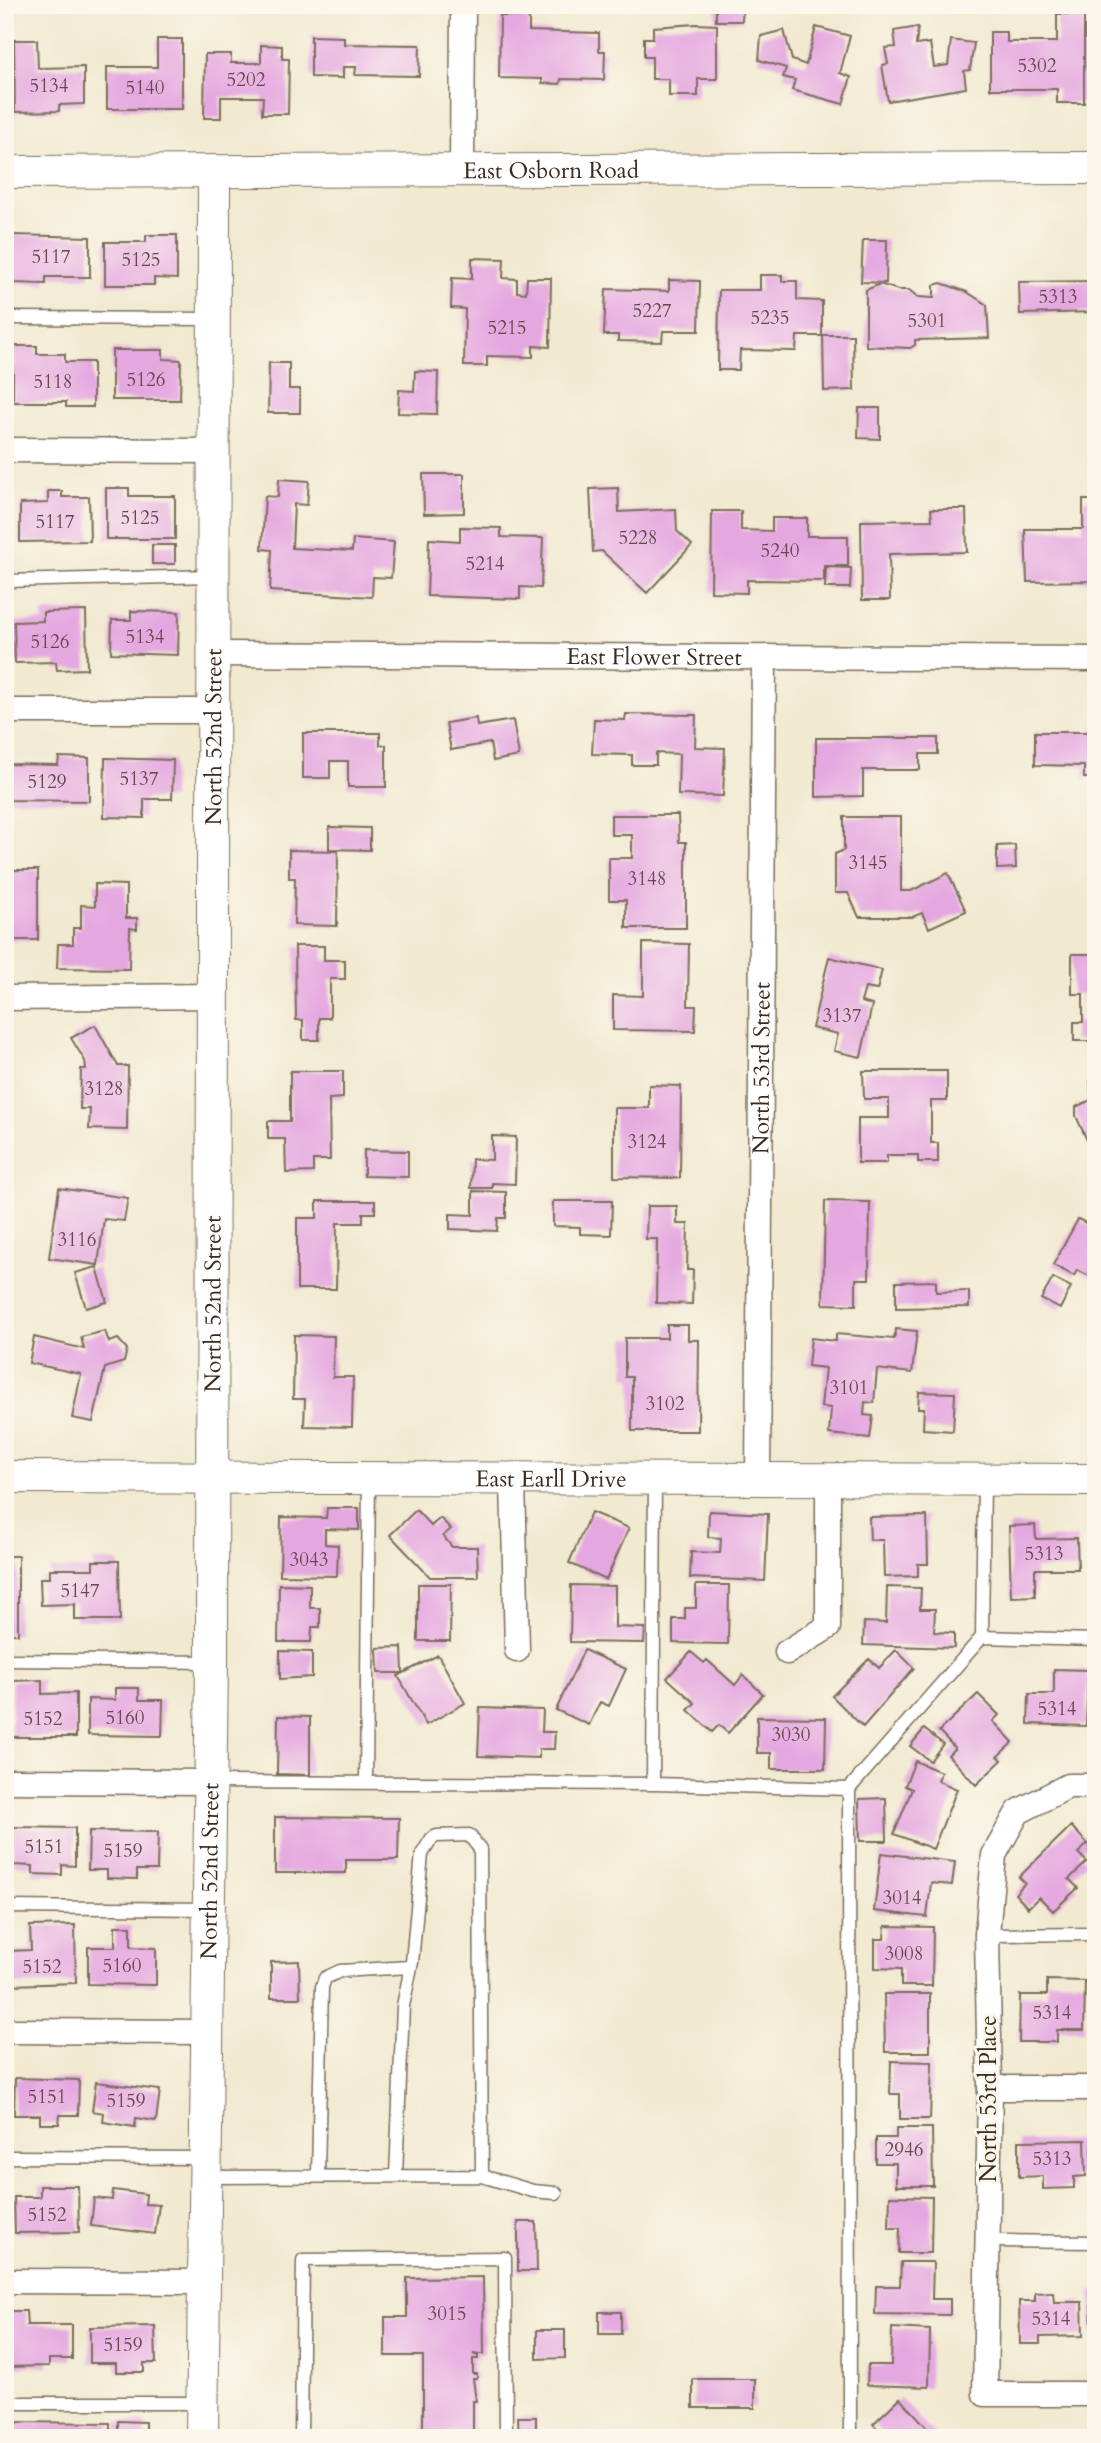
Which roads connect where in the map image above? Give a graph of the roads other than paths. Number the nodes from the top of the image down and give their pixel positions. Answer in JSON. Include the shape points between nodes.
{"nodes":[{"id":1,"x":463,"y":5,"type":"edge"},
{"id":2,"x":1096,"y":168,"type":"edge"},
{"id":3,"x":462,"y":169,"type":"junction"},
{"id":4,"x":214,"y":171,"type":"junction"},
{"id":5,"x":5,"y":172,"type":"edge"},
{"id":6,"x":5,"y":318,"type":"edge"},
{"id":7,"x":214,"y":319,"type":"junction"},
{"id":8,"x":5,"y":450,"type":"edge"},
{"id":9,"x":214,"y":452,"type":"junction"},
{"id":10,"x":213,"y":576,"type":"junction"},
{"id":11,"x":5,"y":581,"type":"edge"},
{"id":12,"x":213,"y":654,"type":"junction"},
{"id":13,"x":764,"y":658,"type":"junction"},
{"id":14,"x":1096,"y":659,"type":"edge"},
{"id":15,"x":5,"y":711,"type":"edge"},
{"id":16,"x":212,"y":711,"type":"junction"},
{"id":17,"x":215,"y":996,"type":"junction"},
{"id":18,"x":5,"y":998,"type":"edge"},
{"id":19,"x":5,"y":1476,"type":"edge"},
{"id":20,"x":212,"y":1477,"type":"junction"},
{"id":21,"x":369,"y":1478,"type":"junction"},
{"id":22,"x":655,"y":1478,"type":"junction"},
{"id":23,"x":513,"y":1479,"type":"junction"},
{"id":24,"x":758,"y":1479,"type":"junction"},
{"id":25,"x":828,"y":1479,"type":"junction"},
{"id":26,"x":984,"y":1479,"type":"junction"},
{"id":27,"x":1096,"y":1480,"type":"edge"},
{"id":28,"x":982,"y":1637,"type":"junction"},
{"id":29,"x":1096,"y":1640,"type":"edge"},
{"id":30,"x":517,"y":1650,"type":"dead end"},
{"id":31,"x":787,"y":1652,"type":"dead end"},
{"id":32,"x":5,"y":1660,"type":"edge"},
{"id":33,"x":212,"y":1662,"type":"junction"},
{"id":34,"x":5,"y":1781,"type":"edge"},
{"id":35,"x":209,"y":1782,"type":"junction"},
{"id":36,"x":366,"y":1782,"type":"junction"},
{"id":37,"x":653,"y":1784,"type":"junction"},
{"id":38,"x":1096,"y":1786,"type":"edge"},
{"id":39,"x":849,"y":1789,"type":"junction"},
{"id":40,"x":5,"y":1907,"type":"edge"},
{"id":41,"x":208,"y":1909,"type":"junction"},
{"id":42,"x":1096,"y":1934,"type":"edge"},
{"id":43,"x":988,"y":1935,"type":"junction"},
{"id":44,"x":411,"y":1967,"type":"junction"},
{"id":45,"x":5,"y":2031,"type":"edge"},
{"id":46,"x":205,"y":2032,"type":"junction"},
{"id":47,"x":990,"y":2088,"type":"junction"},
{"id":48,"x":1096,"y":2088,"type":"edge"},
{"id":49,"x":5,"y":2157,"type":"edge"},
{"id":50,"x":204,"y":2168,"type":"junction"},
{"id":51,"x":318,"y":2176,"type":"junction"},
{"id":52,"x":396,"y":2176,"type":"junction"},
{"id":53,"x":482,"y":2176,"type":"junction"},
{"id":54,"x":556,"y":2193,"type":"dead end"},
{"id":55,"x":988,"y":2241,"type":"junction"},
{"id":56,"x":1096,"y":2242,"type":"edge"},
{"id":57,"x":5,"y":2281,"type":"edge"},
{"id":58,"x":202,"y":2282,"type":"junction"},
{"id":59,"x":1096,"y":2395,"type":"edge"},
{"id":60,"x":5,"y":2403,"type":"edge"},
{"id":61,"x":202,"y":2403,"type":"junction"},
{"id":62,"x":202,"y":2438,"type":"edge"},
{"id":63,"x":301,"y":2438,"type":"edge"},
{"id":64,"x":506,"y":2438,"type":"edge"},
{"id":65,"x":850,"y":2438,"type":"edge"}],
"edges":[{"from":1,"to":3,"type":"street"},
{"from":2,"to":3,"type":"street","name":"East Osborn Road"},
{"from":3,"to":4,"type":"street","name":"East Osborn Road"},
{"from":4,"to":5,"type":"street","name":"East Osborn Road"},
{"from":4,"to":7,"type":"street","name":"North 52nd Street"},
{"from":6,"to":7,"type":"lane"},
{"from":7,"to":9,"type":"street","name":"North 52nd Street"},
{"from":8,"to":9,"type":"street"},
{"from":9,"to":10,"type":"street","name":"North 52nd Street"},
{"from":10,"to":11,"type":"lane"},
{"from":10,"to":12,"type":"street","name":"North 52nd Street"},
{"from":12,"to":13,"type":"street","name":"East Flower Street"},
{"from":12,"to":16,"type":"street","name":"North 52nd Street"},
{"from":13,"to":14,"type":"street","name":"East Flower Street"},
{"from":13,"to":24,"type":"street","name":"North 53rd Street"},
{"from":15,"to":16,"type":"street"},
{"from":16,"to":17,"type":"street","name":"North 52nd Street"},
{"from":17,"to":18,"type":"street"},
{"from":17,"to":20,"type":"street","name":"North 52nd Street"},
{"from":19,"to":20,"type":"street","name":"East Earll Drive"},
{"from":20,"to":21,"type":"street","name":"East Earll Drive"},
{"from":20,"to":33,"type":"street","name":"North 52nd Street"},
{"from":21,"to":23,"type":"street","name":"East Earll Drive"},
{"from":21,"to":36,"type":"lane"},
{"from":22,"to":23,"type":"street","name":"East Earll Drive"},
{"from":22,"to":24,"type":"street","name":"East Earll Drive"},
{"from":22,"to":37,"type":"lane"},
{"from":23,"to":30,"type":"street"},
{"from":24,"to":25,"type":"street","name":"East Earll Drive"},
{"from":25,"to":26,"type":"street","name":"East Earll Drive"},
{"from":25,"to":31,"type":"street","via":[[828,1627]]},
{"from":26,"to":27,"type":"street","name":"East Earll Drive"},
{"from":26,"to":28,"type":"lane"},
{"from":28,"to":29,"type":"lane"},
{"from":28,"to":39,"type":"lane"},
{"from":32,"to":33,"type":"lane"},
{"from":33,"to":35,"type":"street","name":"North 52nd Street"},
{"from":34,"to":35,"type":"street"},
{"from":35,"to":36,"type":"lane"},
{"from":35,"to":41,"type":"street","name":"North 52nd Street"},
{"from":36,"to":37,"type":"lane"},
{"from":37,"to":39,"type":"lane"},
{"from":38,"to":43,"type":"street","name":"North 53rd Place","via":[[1068,1786],[1018,1812],[994,1855]]},
{"from":39,"to":65,"type":"lane"},
{"from":40,"to":41,"type":"lane"},
{"from":41,"to":46,"type":"street","name":"North 52nd Street"},
{"from":42,"to":43,"type":"lane"},
{"from":43,"to":47,"type":"street","name":"North 53rd Place"},
{"from":44,"to":51,"type":"lane","via":[[340,1971],[325,1978]]},
{"from":44,"to":52,"type":"lane","via":[[403,2006]]},
{"from":44,"to":53,"type":"lane","via":[[422,1854],[432,1838],[469,1835],[481,1849]]},
{"from":45,"to":46,"type":"street"},
{"from":46,"to":50,"type":"street","name":"North 52nd Street"},
{"from":47,"to":48,"type":"street"},
{"from":47,"to":55,"type":"street","name":"North 53rd Place"},
{"from":49,"to":50,"type":"lane"},
{"from":50,"to":51,"type":"lane"},
{"from":50,"to":58,"type":"street","name":"North 52nd Street"},
{"from":51,"to":52,"type":"lane"},
{"from":52,"to":53,"type":"lane"},
{"from":53,"to":54,"type":"lane"},
{"from":55,"to":56,"type":"lane"},
{"from":55,"to":59,"type":"street","name":"North 53rd Place","via":[[985,2394]]},
{"from":57,"to":58,"type":"street"},
{"from":58,"to":61,"type":"street","name":"North 52nd Street"},
{"from":60,"to":61,"type":"lane"},
{"from":61,"to":62,"type":"street","name":"North 52nd Street"},
{"from":63,"to":64,"type":"lane","via":[[303,2260],[505,2258]]}]}
